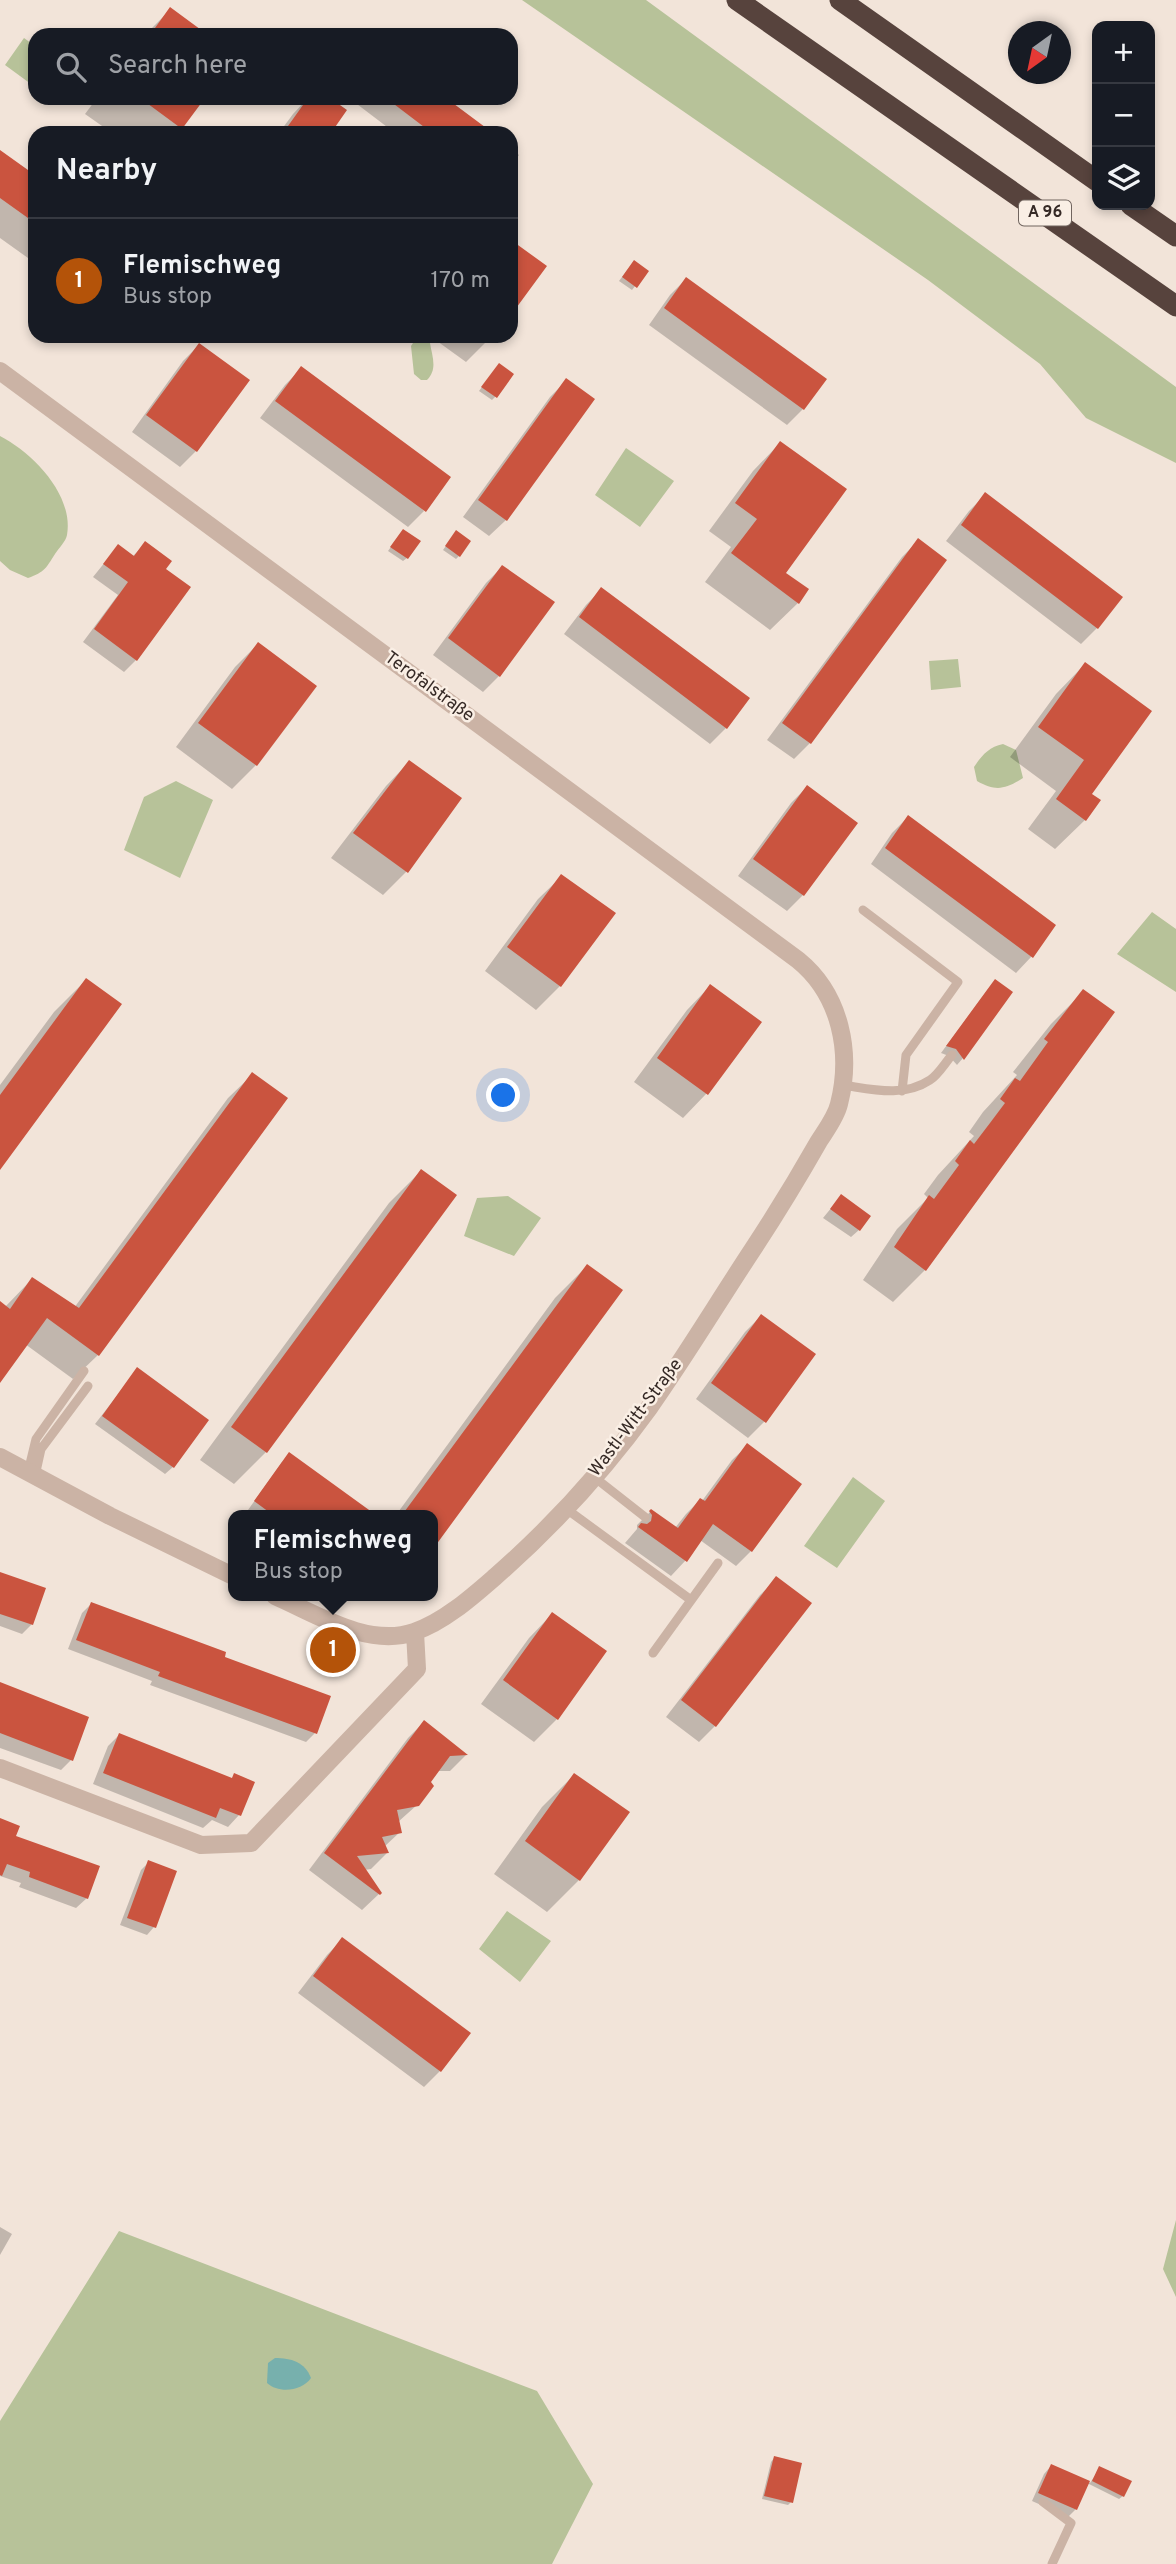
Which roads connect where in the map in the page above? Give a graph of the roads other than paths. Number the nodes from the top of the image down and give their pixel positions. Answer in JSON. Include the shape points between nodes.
{"nodes":[{"id":1,"x":737,"y":0,"type":"edge"},
{"id":2,"x":840,"y":0,"type":"edge"},
{"id":3,"x":1092,"y":177,"type":"edge"},
{"id":4,"x":1138,"y":210,"type":"edge"},
{"id":5,"x":1176,"y":236,"type":"edge"},
{"id":6,"x":1176,"y":306,"type":"edge"},
{"id":7,"x":0,"y":371,"type":"edge"},
{"id":8,"x":863,"y":910,"type":"dead end"},
{"id":9,"x":839,"y":1020,"type":"joint"},
{"id":10,"x":952,"y":1055,"type":"dead end"},
{"id":11,"x":842,"y":1085,"type":"junction"},
{"id":12,"x":902,"y":1091,"type":"junction"},
{"id":13,"x":84,"y":1371,"type":"dead end"},
{"id":14,"x":88,"y":1386,"type":"dead end"},
{"id":15,"x":0,"y":1457,"type":"edge"},
{"id":16,"x":32,"y":1474,"type":"junction"},
{"id":17,"x":594,"y":1477,"type":"junction"},
{"id":18,"x":565,"y":1508,"type":"junction"},
{"id":19,"x":645,"y":1517,"type":"dead end"},
{"id":20,"x":718,"y":1563,"type":"dead end"},
{"id":21,"x":228,"y":1574,"type":"edge"},
{"id":22,"x":691,"y":1600,"type":"junction"},
{"id":23,"x":287,"y":1601,"type":"edge"},
{"id":24,"x":415,"y":1632,"type":"junction"},
{"id":25,"x":653,"y":1653,"type":"dead end"},
{"id":26,"x":0,"y":1768,"type":"edge"},
{"id":27,"x":1043,"y":2502,"type":"dead end"},
{"id":28,"x":1052,"y":2564,"type":"edge"}],
"edges":[{"from":1,"to":6,"type":"highway","number":"A 96"},
{"from":2,"to":3,"type":"highway"},
{"from":4,"to":5,"type":"highway"},
{"from":7,"to":9,"type":"street","name":"Terofalstraße","via":[[798,960],[826,994]]},
{"from":8,"to":12,"type":"lane","via":[[958,982],[906,1055]]},
{"from":9,"to":11,"type":"street","name":"Wastl-Witt-Straße","via":[[845,1039]]},
{"from":10,"to":12,"type":"lane","via":[[931,1080]]},
{"from":11,"to":12,"type":"lane"},
{"from":11,"to":17,"type":"street","name":"Wastl-Witt-Straße","via":[[839,1106],[789,1193],[648,1408]]},
{"from":13,"to":16,"type":"lane","via":[[36,1439]]},
{"from":14,"to":16,"type":"lane","via":[[41,1449]]},
{"from":15,"to":16,"type":"street"},
{"from":16,"to":21,"type":"street"},
{"from":17,"to":18,"type":"street","name":"Wastl-Witt-Straße"},
{"from":17,"to":19,"type":"lane"},
{"from":18,"to":22,"type":"lane"},
{"from":18,"to":24,"type":"street","name":"Wastl-Witt-Straße","via":[[463,1605]]},
{"from":20,"to":22,"type":"lane"},
{"from":22,"to":25,"type":"lane"},
{"from":23,"to":24,"type":"street","name":"Wastl-Witt-Straße","via":[[357,1631],[389,1637]]},
{"from":24,"to":26,"type":"street","via":[[417,1669],[251,1843],[201,1844]]},
{"from":27,"to":28,"type":"lane","via":[[1071,2523]]}]}
